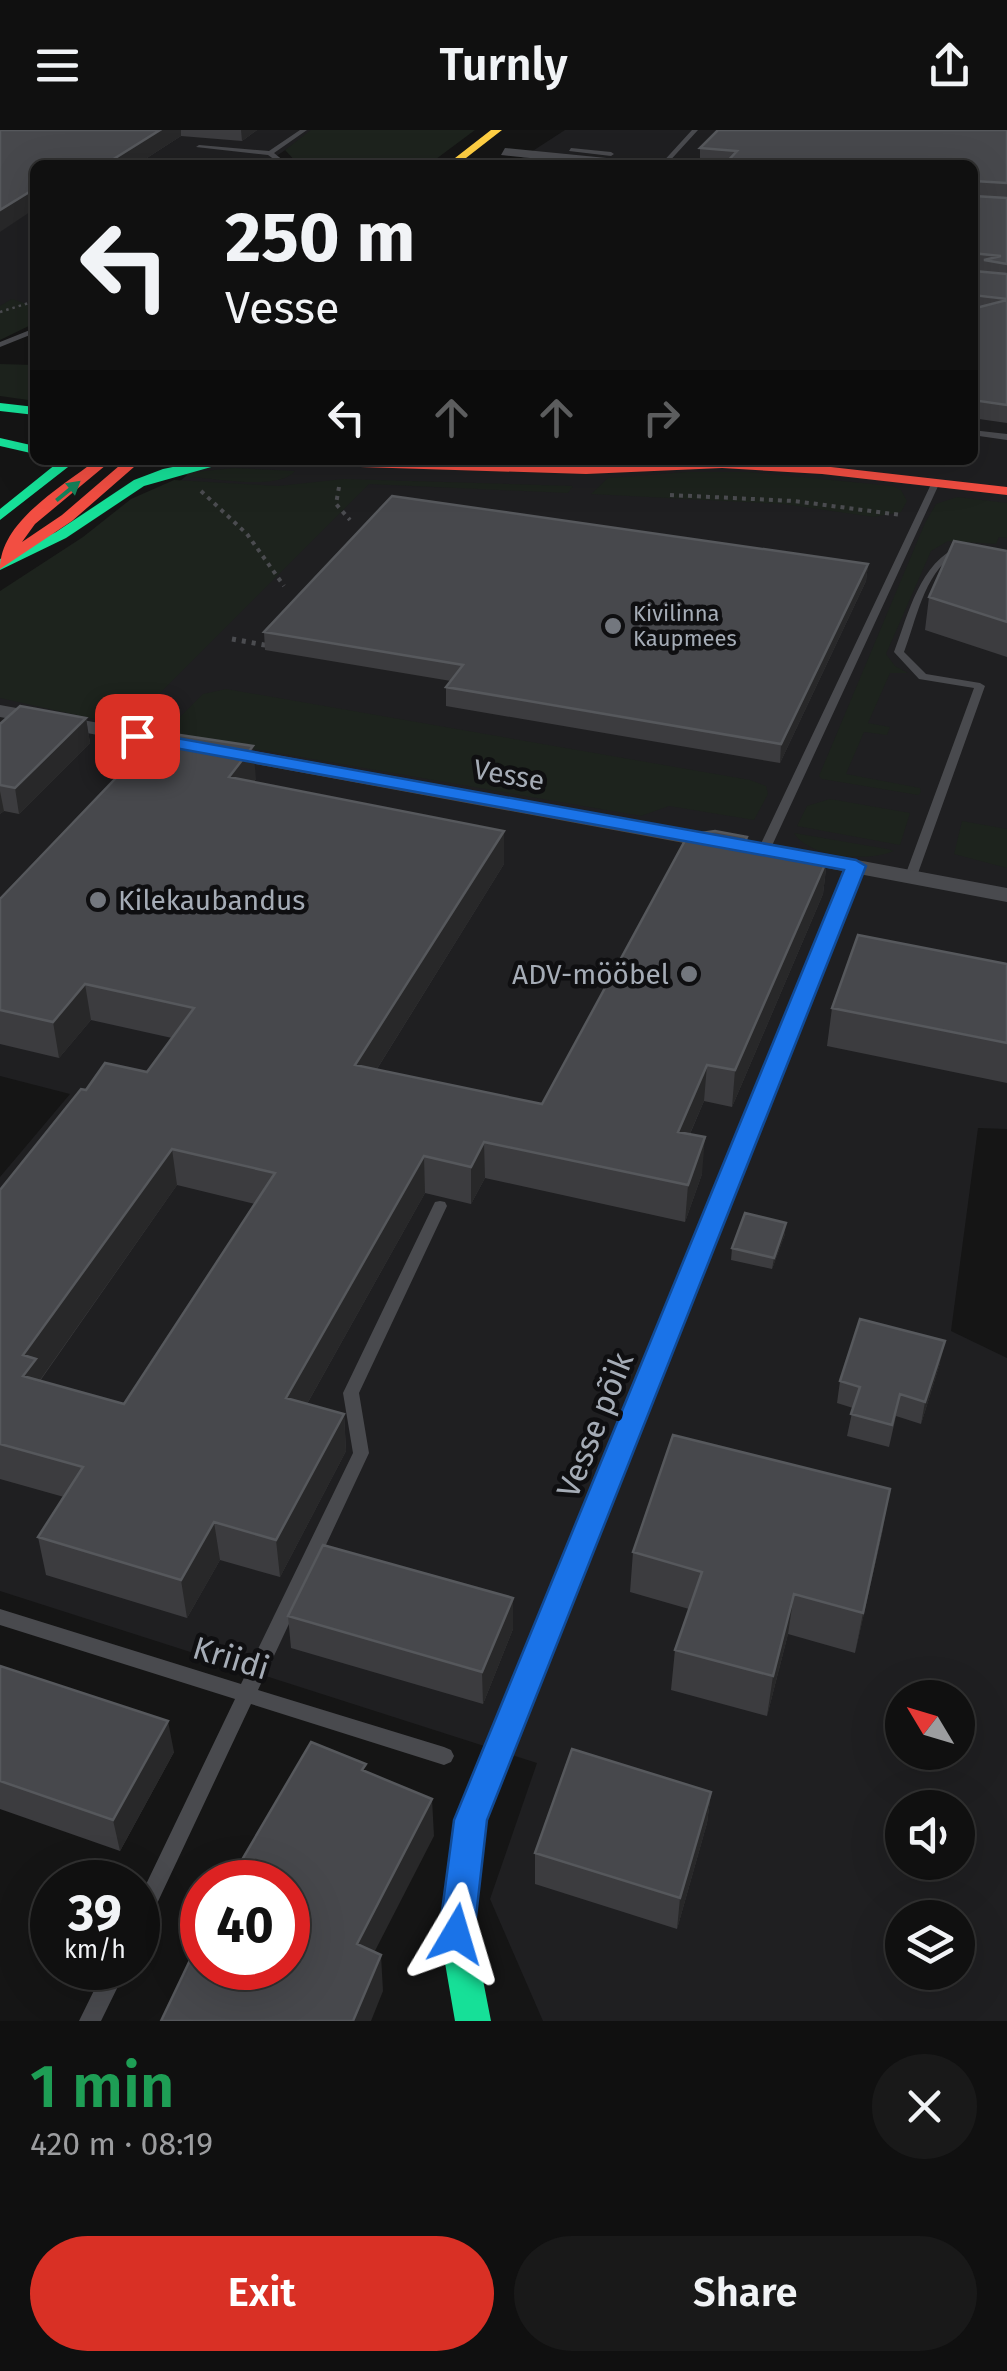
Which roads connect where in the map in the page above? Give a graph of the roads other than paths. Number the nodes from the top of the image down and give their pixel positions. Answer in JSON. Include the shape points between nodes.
{"nodes":[{"id":1,"x":304,"y":130,"type":"edge"},
{"id":2,"x":532,"y":130,"type":"edge"},
{"id":3,"x":695,"y":130,"type":"edge"},
{"id":4,"x":199,"y":146,"type":"dead end"},
{"id":5,"x":497,"y":149,"type":"edge"},
{"id":6,"x":571,"y":150,"type":"dead end"},
{"id":7,"x":270,"y":153,"type":"junction"},
{"id":8,"x":610,"y":154,"type":"dead end"},
{"id":9,"x":279,"y":160,"type":"edge"},
{"id":10,"x":465,"y":160,"type":"edge"},
{"id":11,"x":594,"y":160,"type":"edge"},
{"id":12,"x":668,"y":160,"type":"edge"},
{"id":13,"x":30,"y":332,"type":"edge"},
{"id":14,"x":0,"y":345,"type":"edge"},
{"id":15,"x":0,"y":407,"type":"edge"},
{"id":16,"x":30,"y":410,"type":"edge"},
{"id":17,"x":0,"y":424,"type":"edge"},
{"id":18,"x":30,"y":427,"type":"edge"},
{"id":19,"x":978,"y":433,"type":"edge"},
{"id":20,"x":1007,"y":437,"type":"edge"},
{"id":21,"x":0,"y":438,"type":"edge"},
{"id":22,"x":30,"y":440,"type":"edge"},
{"id":23,"x":30,"y":448,"type":"edge"},
{"id":24,"x":41,"y":465,"type":"edge"},
{"id":25,"x":64,"y":465,"type":"edge"},
{"id":26,"x":99,"y":465,"type":"edge"},
{"id":27,"x":129,"y":465,"type":"edge"},
{"id":28,"x":204,"y":465,"type":"edge"},
{"id":29,"x":739,"y":465,"type":"edge"},
{"id":30,"x":936,"y":482,"type":"junction"},
{"id":31,"x":1007,"y":490,"type":"edge"},
{"id":32,"x":25,"y":496,"type":"junction"},
{"id":33,"x":0,"y":516,"type":"edge"},
{"id":34,"x":977,"y":547,"type":"edge"},
{"id":35,"x":0,"y":563,"type":"edge"},
{"id":36,"x":0,"y":711,"type":"edge"},
{"id":37,"x":764,"y":850,"type":"junction"},
{"id":38,"x":856,"y":866,"type":"junction"},
{"id":39,"x":911,"y":876,"type":"junction"},
{"id":40,"x":1007,"y":895,"type":"edge"},
{"id":41,"x":440,"y":1206,"type":"dead end"},
{"id":42,"x":0,"y":1617,"type":"edge"},
{"id":43,"x":246,"y":1694,"type":"junction"},
{"id":44,"x":444,"y":1756,"type":"dead end"},
{"id":45,"x":160,"y":1876,"type":"edge"},
{"id":46,"x":105,"y":1990,"type":"edge"},
{"id":47,"x":90,"y":2021,"type":"edge"},
{"id":48,"x":473,"y":2021,"type":"edge"}],
"edges":[{"from":1,"to":7,"type":"lane"},
{"from":2,"to":5,"type":"main road"},
{"from":3,"to":12,"type":"lane"},
{"from":4,"to":7,"type":"lane"},
{"from":5,"to":10,"type":"main road"},
{"from":5,"to":11,"type":"street"},
{"from":6,"to":8,"type":"lane"},
{"from":7,"to":9,"type":"lane"},
{"from":13,"to":14,"type":"lane"},
{"from":15,"to":16,"type":"main road"},
{"from":17,"to":18,"type":"main road"},
{"from":19,"to":20,"type":"lane"},
{"from":21,"to":22,"type":"main road"},
{"from":21,"to":23,"type":"main road"},
{"from":24,"to":32,"type":"main road"},
{"from":25,"to":32,"type":"main road"},
{"from":35,"to":26,"type":"main road","one_way":true,"via":[[30,521]]},
{"from":27,"to":35,"type":"main road"},
{"from":28,"to":35,"type":"main road","via":[[139,483],[62,535]]},
{"from":29,"to":30,"type":"main road"},
{"from":30,"to":31,"type":"main road"},
{"from":30,"to":37,"type":"lane"},
{"from":32,"to":33,"type":"main road"},
{"from":34,"to":39,"type":"lane","via":[[946,553],[936,566],[900,652],[923,678],[980,686]]},
{"from":36,"to":37,"type":"street","name":"Vesse"},
{"from":37,"to":38,"type":"street","name":"Vesse"},
{"from":38,"to":39,"type":"street","name":"Vesse"},
{"from":38,"to":48,"type":"main road","name":"Vesse põik","via":[[471,1820],[456,1934]]},
{"from":39,"to":40,"type":"street","name":"Vesse"},
{"from":41,"to":43,"type":"lane","via":[[351,1394],[361,1453]]},
{"from":42,"to":43,"type":"lane","name":"Kriidi"},
{"from":43,"to":44,"type":"lane","name":"Kriidi"},
{"from":43,"to":45,"type":"lane"},
{"from":46,"to":47,"type":"lane"}]}
